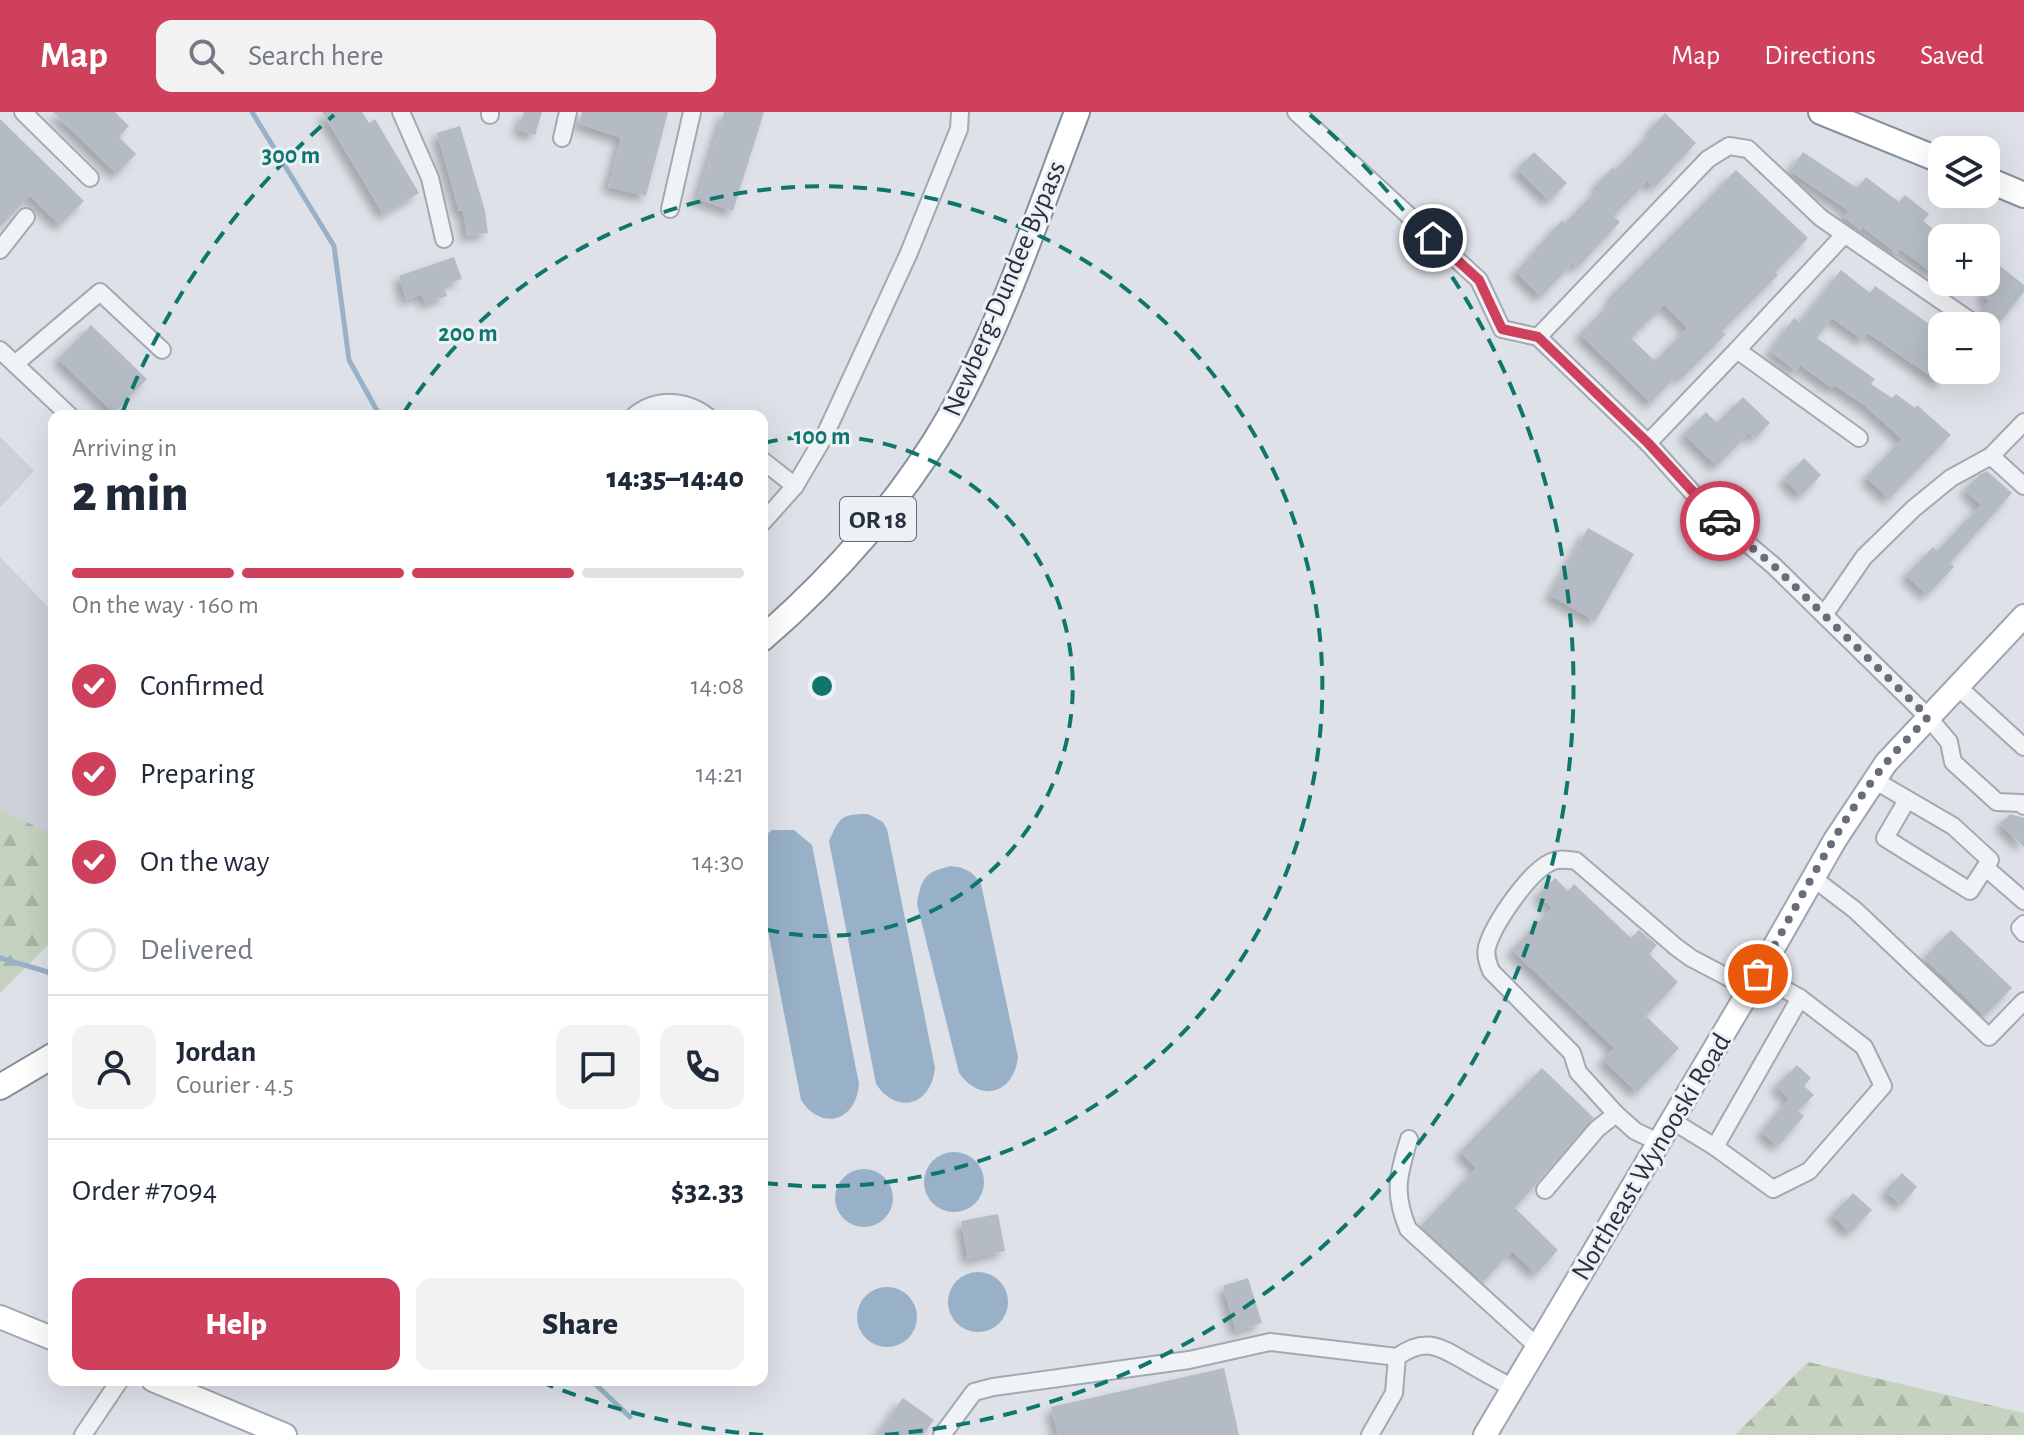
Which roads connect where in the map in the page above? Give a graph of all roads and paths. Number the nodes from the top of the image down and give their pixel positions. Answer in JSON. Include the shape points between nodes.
{"nodes":[{"id":1,"x":23,"y":112,"type":"edge"},
{"id":2,"x":401,"y":112,"type":"edge"},
{"id":3,"x":568,"y":112,"type":"edge"},
{"id":4,"x":692,"y":112,"type":"edge"},
{"id":5,"x":960,"y":112,"type":"edge"},
{"id":6,"x":1077,"y":112,"type":"edge"},
{"id":7,"x":1296,"y":112,"type":"edge"},
{"id":8,"x":1821,"y":112,"type":"edge"},
{"id":9,"x":562,"y":138,"type":"dead end"},
{"id":10,"x":1928,"y":155,"type":"edge"},
{"id":11,"x":90,"y":178,"type":"dead end"},
{"id":12,"x":2000,"y":185,"type":"edge"},
{"id":13,"x":2024,"y":195,"type":"edge"},
{"id":14,"x":670,"y":209,"type":"dead end"},
{"id":15,"x":26,"y":217,"type":"dead end"},
{"id":16,"x":1844,"y":235,"type":"junction"},
{"id":17,"x":444,"y":239,"type":"dead end"},
{"id":18,"x":0,"y":250,"type":"edge"},
{"id":19,"x":1957,"y":312,"type":"edge"},
{"id":20,"x":1538,"y":337,"type":"junction"},
{"id":21,"x":0,"y":350,"type":"edge"},
{"id":22,"x":162,"y":350,"type":"dead end"},
{"id":23,"x":1737,"y":350,"type":"junction"},
{"id":24,"x":15,"y":364,"type":"junction"},
{"id":25,"x":64,"y":410,"type":"edge"},
{"id":26,"x":643,"y":410,"type":"edge"},
{"id":27,"x":699,"y":410,"type":"edge"},
{"id":28,"x":2024,"y":422,"type":"edge"},
{"id":29,"x":1859,"y":438,"type":"dead end"},
{"id":30,"x":1648,"y":443,"type":"junction"},
{"id":31,"x":1991,"y":456,"type":"junction"},
{"id":32,"x":768,"y":465,"type":"edge"},
{"id":33,"x":2023,"y":483,"type":"edge"},
{"id":34,"x":795,"y":486,"type":"junction"},
{"id":35,"x":768,"y":516,"type":"edge"},
{"id":36,"x":1824,"y":615,"type":"junction"},
{"id":37,"x":2024,"y":616,"type":"edge"},
{"id":38,"x":768,"y":634,"type":"edge"},
{"id":39,"x":1957,"y":686,"type":"junction"},
{"id":40,"x":1928,"y":717,"type":"junction"},
{"id":41,"x":2024,"y":747,"type":"edge"},
{"id":42,"x":1874,"y":780,"type":"junction"},
{"id":43,"x":1907,"y":800,"type":"junction"},
{"id":44,"x":2024,"y":806,"type":"edge"},
{"id":45,"x":1986,"y":868,"type":"junction"},
{"id":46,"x":1813,"y":878,"type":"junction"},
{"id":47,"x":2024,"y":901,"type":"edge"},
{"id":48,"x":2024,"y":924,"type":"edge"},
{"id":49,"x":2024,"y":933,"type":"edge"},
{"id":50,"x":1754,"y":981,"type":"junction"},
{"id":51,"x":1800,"y":998,"type":"junction"},
{"id":52,"x":2024,"y":1001,"type":"edge"},
{"id":53,"x":48,"y":1059,"type":"edge"},
{"id":54,"x":0,"y":1087,"type":"edge"},
{"id":55,"x":1616,"y":1114,"type":"junction"},
{"id":56,"x":1671,"y":1120,"type":"junction"},
{"id":57,"x":1409,"y":1139,"type":"dead end"},
{"id":58,"x":1658,"y":1142,"type":"junction"},
{"id":59,"x":1715,"y":1147,"type":"junction"},
{"id":60,"x":1545,"y":1190,"type":"dead end"},
{"id":61,"x":0,"y":1317,"type":"edge"},
{"id":62,"x":48,"y":1337,"type":"edge"},
{"id":63,"x":1538,"y":1347,"type":"junction"},
{"id":64,"x":1397,"y":1357,"type":"junction"},
{"id":65,"x":116,"y":1386,"type":"edge"},
{"id":66,"x":167,"y":1386,"type":"edge"},
{"id":67,"x":1513,"y":1388,"type":"junction"},
{"id":68,"x":83,"y":1435,"type":"edge"},
{"id":69,"x":285,"y":1435,"type":"edge"},
{"id":70,"x":942,"y":1435,"type":"edge"},
{"id":71,"x":1370,"y":1435,"type":"edge"},
{"id":72,"x":1485,"y":1435,"type":"edge"}],
"edges":[{"from":1,"to":11,"type":"street"},
{"from":2,"to":17,"type":"street","via":[[430,178]]},
{"from":3,"to":9,"type":"street"},
{"from":4,"to":14,"type":"street"},
{"from":5,"to":34,"type":"street","via":[[959,129],[908,255],[824,437]]},
{"from":6,"to":38,"type":"highway","name":"Newberg-Dundee Bypass","number":"OR 18","via":[[1007,293],[949,417],[844,561]]},
{"from":7,"to":20,"type":"street","via":[[1479,280],[1502,329]]},
{"from":8,"to":10,"type":"highway"},
{"from":12,"to":13,"type":"highway"},
{"from":15,"to":18,"type":"street"},
{"from":16,"to":19,"type":"street"},
{"from":16,"to":20,"type":"street","via":[[1748,149],[1729,146],[1708,159]]},
{"from":16,"to":23,"type":"street"},
{"from":20,"to":30,"type":"street"},
{"from":21,"to":24,"type":"street"},
{"from":22,"to":24,"type":"street","via":[[100,292]]},
{"from":23,"to":29,"type":"street"},
{"from":23,"to":30,"type":"street"},
{"from":24,"to":25,"type":"street"},
{"from":26,"to":27,"type":"street","via":[[666,401]]},
{"from":28,"to":31,"type":"street"},
{"from":30,"to":36,"type":"street","via":[[1710,512]]},
{"from":31,"to":33,"type":"street"},
{"from":31,"to":36,"type":"street","via":[[1951,478],[1913,509],[1864,557]]},
{"from":32,"to":34,"type":"street"},
{"from":34,"to":35,"type":"street"},
{"from":36,"to":40,"type":"street"},
{"from":37,"to":39,"type":"main road","name":"Northeast Wynooski Road"},
{"from":39,"to":40,"type":"main road","name":"Northeast Wynooski Road"},
{"from":39,"to":41,"type":"street"},
{"from":40,"to":42,"type":"main road","name":"Northeast Wynooski Road"},
{"from":40,"to":44,"type":"street","via":[[1949,742],[1953,762],[1997,802]]},
{"from":42,"to":43,"type":"street"},
{"from":42,"to":46,"type":"main road","name":"Northeast Wynooski Road"},
{"from":43,"to":45,"type":"street","via":[[1953,826],[1990,860]]},
{"from":43,"to":45,"type":"street","via":[[1885,838],[1970,891]]},
{"from":45,"to":47,"type":"street"},
{"from":46,"to":50,"type":"main road","name":"Northeast Wynooski Road"},
{"from":46,"to":52,"type":"street","via":[[1855,910],[1989,1037]]},
{"from":48,"to":49,"type":"street"},
{"from":50,"to":51,"type":"street"},
{"from":50,"to":55,"type":"street","via":[[1691,958],[1576,861],[1550,862],[1534,873],[1487,946],[1487,960],[1491,971],[1572,1053],[1578,1072]]},
{"from":50,"to":56,"type":"main road","name":"Northeast Wynooski Road"},
{"from":51,"to":59,"type":"street"},
{"from":51,"to":59,"type":"street","via":[[1864,1047],[1883,1086],[1809,1171],[1773,1189]]},
{"from":53,"to":54,"type":"highway"},
{"from":55,"to":58,"type":"street"},
{"from":55,"to":60,"type":"street"},
{"from":56,"to":58,"type":"main road","name":"Northeast Wynooski Road"},
{"from":56,"to":59,"type":"street"},
{"from":57,"to":63,"type":"street","via":[[1398,1206],[1408,1229]]},
{"from":58,"to":63,"type":"main road","name":"Northeast Wynooski Road"},
{"from":61,"to":62,"type":"main road"},
{"from":63,"to":67,"type":"main road","name":"Northeast Wynooski Road"},
{"from":64,"to":67,"type":"street","via":[[1431,1345]]},
{"from":64,"to":70,"type":"street","via":[[1270,1342],[1189,1360],[993,1387],[974,1392]]},
{"from":64,"to":71,"type":"street","via":[[1394,1393]]},
{"from":65,"to":68,"type":"street"},
{"from":66,"to":69,"type":"main road"},
{"from":67,"to":72,"type":"main road","name":"Northeast Wynooski Road"}]}
